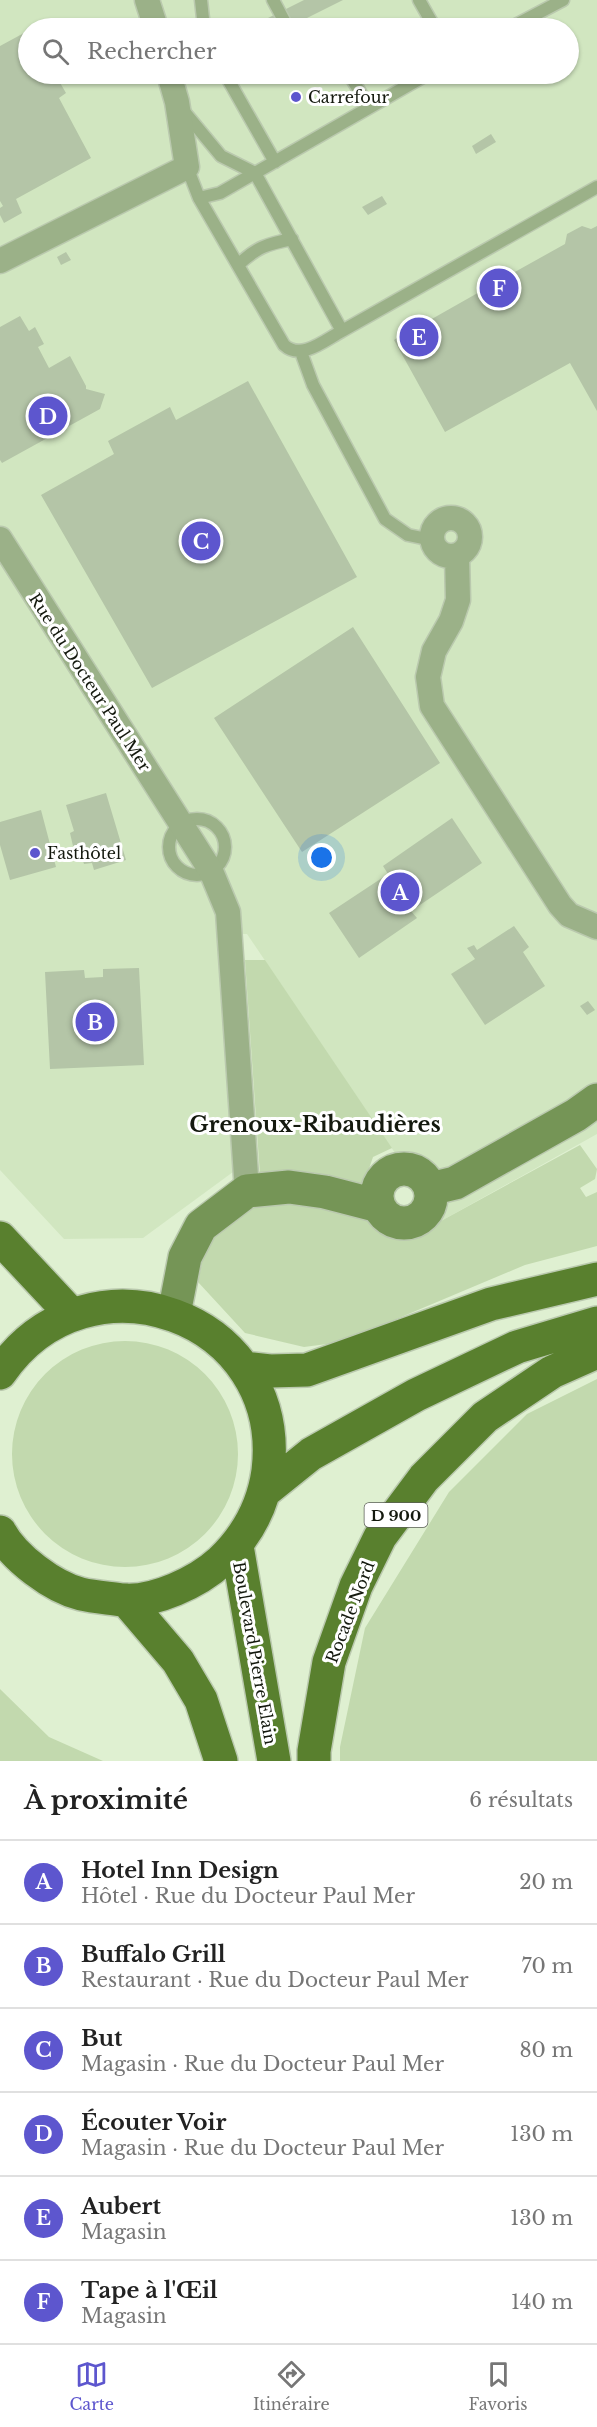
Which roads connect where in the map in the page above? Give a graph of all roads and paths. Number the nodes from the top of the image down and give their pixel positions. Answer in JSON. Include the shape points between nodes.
{"nodes":[{"id":1,"x":147,"y":0,"type":"edge"},
{"id":2,"x":201,"y":0,"type":"edge"},
{"id":3,"x":273,"y":0,"type":"edge"},
{"id":4,"x":419,"y":0,"type":"edge"},
{"id":5,"x":563,"y":0,"type":"edge"},
{"id":6,"x":153,"y":18,"type":"edge"},
{"id":7,"x":203,"y":18,"type":"edge"},
{"id":8,"x":283,"y":18,"type":"edge"},
{"id":9,"x":429,"y":18,"type":"edge"},
{"id":10,"x":529,"y":18,"type":"edge"},
{"id":11,"x":172,"y":84,"type":"edge"},
{"id":12,"x":231,"y":84,"type":"edge"},
{"id":13,"x":355,"y":84,"type":"edge"},
{"id":14,"x":410,"y":84,"type":"edge"},
{"id":15,"x":177,"y":102,"type":"junction"},
{"id":16,"x":369,"y":107,"type":"junction"},
{"id":17,"x":275,"y":162,"type":"junction"},
{"id":18,"x":187,"y":167,"type":"junction"},
{"id":19,"x":255,"y":173,"type":"junction"},
{"id":20,"x":597,"y":188,"type":"edge"},
{"id":21,"x":200,"y":198,"type":"junction"},
{"id":22,"x":292,"y":239,"type":"junction"},
{"id":23,"x":0,"y":261,"type":"edge"},
{"id":24,"x":238,"y":266,"type":"junction"},
{"id":25,"x":342,"y":331,"type":"junction"},
{"id":26,"x":301,"y":352,"type":"junction"},
{"id":27,"x":0,"y":539,"type":"edge"},
{"id":28,"x":432,"y":540,"type":"junction"},
{"id":29,"x":457,"y":555,"type":"junction"},
{"id":30,"x":597,"y":927,"type":"edge"},
{"id":31,"x":597,"y":1100,"type":"edge"},
{"id":32,"x":247,"y":1191,"type":"junction"},
{"id":33,"x":0,"y":1238,"type":"edge"},
{"id":34,"x":597,"y":1279,"type":"edge"},
{"id":35,"x":174,"y":1314,"type":"junction"},
{"id":36,"x":72,"y":1315,"type":"junction"},
{"id":37,"x":597,"y":1323,"type":"edge"},
{"id":38,"x":597,"y":1352,"type":"edge"},
{"id":39,"x":4,"y":1354,"type":"edge"},
{"id":40,"x":244,"y":1368,"type":"junction"},
{"id":41,"x":265,"y":1491,"type":"junction"},
{"id":42,"x":0,"y":1532,"type":"edge"},
{"id":43,"x":237,"y":1546,"type":"junction"},
{"id":44,"x":126,"y":1600,"type":"junction"},
{"id":45,"x":221,"y":1761,"type":"edge"},
{"id":46,"x":274,"y":1761,"type":"edge"},
{"id":47,"x":314,"y":1761,"type":"edge"}],
"edges":[{"from":1,"to":6,"type":"street"},
{"from":2,"to":7,"type":"lane"},
{"from":3,"to":8,"type":"lane"},
{"from":4,"to":9,"type":"lane"},
{"from":5,"to":10,"type":"lane"},
{"from":11,"to":15,"type":"street"},
{"from":12,"to":17,"type":"lane"},
{"from":13,"to":16,"type":"lane"},
{"from":14,"to":16,"type":"lane"},
{"from":15,"to":18,"type":"street"},
{"from":15,"to":19,"type":"lane","via":[[221,156]]},
{"from":16,"to":17,"type":"lane"},
{"from":17,"to":19,"type":"lane"},
{"from":18,"to":21,"type":"lane"},
{"from":18,"to":23,"type":"street"},
{"from":19,"to":21,"type":"lane","via":[[220,193]]},
{"from":19,"to":22,"type":"lane"},
{"from":20,"to":25,"type":"lane"},
{"from":21,"to":24,"type":"lane"},
{"from":22,"to":24,"type":"lane","via":[[267,244]]},
{"from":22,"to":25,"type":"lane"},
{"from":24,"to":26,"type":"lane","via":[[284,345],[290,351]]},
{"from":25,"to":26,"type":"lane"},
{"from":26,"to":28,"type":"lane","via":[[314,385],[385,519],[408,535]]},
{"from":27,"to":32,"type":"street","name":"Rue du Docteur Paul Mer","via":[[211,871],[228,912]]},
{"from":28,"to":29,"type":"street","via":[[441,554]]},
{"from":28,"to":29,"type":"street","via":[[434,528],[442,520],[460,520],[470,536],[467,547]]},
{"from":29,"to":30,"type":"street","via":[[458,600],[434,651],[428,678],[432,706],[560,905],[569,915]]},
{"from":31,"to":32,"type":"street","via":[[454,1183],[430,1189],[412,1170],[394,1171],[378,1190],[379,1206],[289,1187]]},
{"from":32,"to":35,"type":"street","via":[[201,1226],[185,1257]]},
{"from":33,"to":36,"type":"main road"},
{"from":34,"to":40,"type":"main road","via":[[491,1304],[307,1370]]},
{"from":35,"to":36,"type":"main road","via":[[140,1306],[105,1306]]},
{"from":35,"to":40,"type":"main road","via":[[213,1336]]},
{"from":36,"to":39,"type":"main road"},
{"from":37,"to":41,"type":"main road","via":[[517,1347],[416,1395],[311,1454]]},
{"from":38,"to":47,"type":"main road","name":"Rocade Nord","number":"D 900","via":[[552,1372],[485,1417],[424,1478],[380,1537],[356,1586],[329,1662]]},
{"from":40,"to":41,"type":"main road","via":[[263,1407],[270,1448]]},
{"from":41,"to":43,"type":"main road","via":[[254,1520]]},
{"from":42,"to":44,"type":"main road","via":[[5,1542],[38,1574],[79,1594]]},
{"from":43,"to":44,"type":"main road","via":[[206,1575],[167,1593]]},
{"from":43,"to":46,"type":"main road","name":"Boulevard Pierre Elain"},
{"from":44,"to":45,"type":"main road","via":[[178,1661],[201,1700]]}]}
